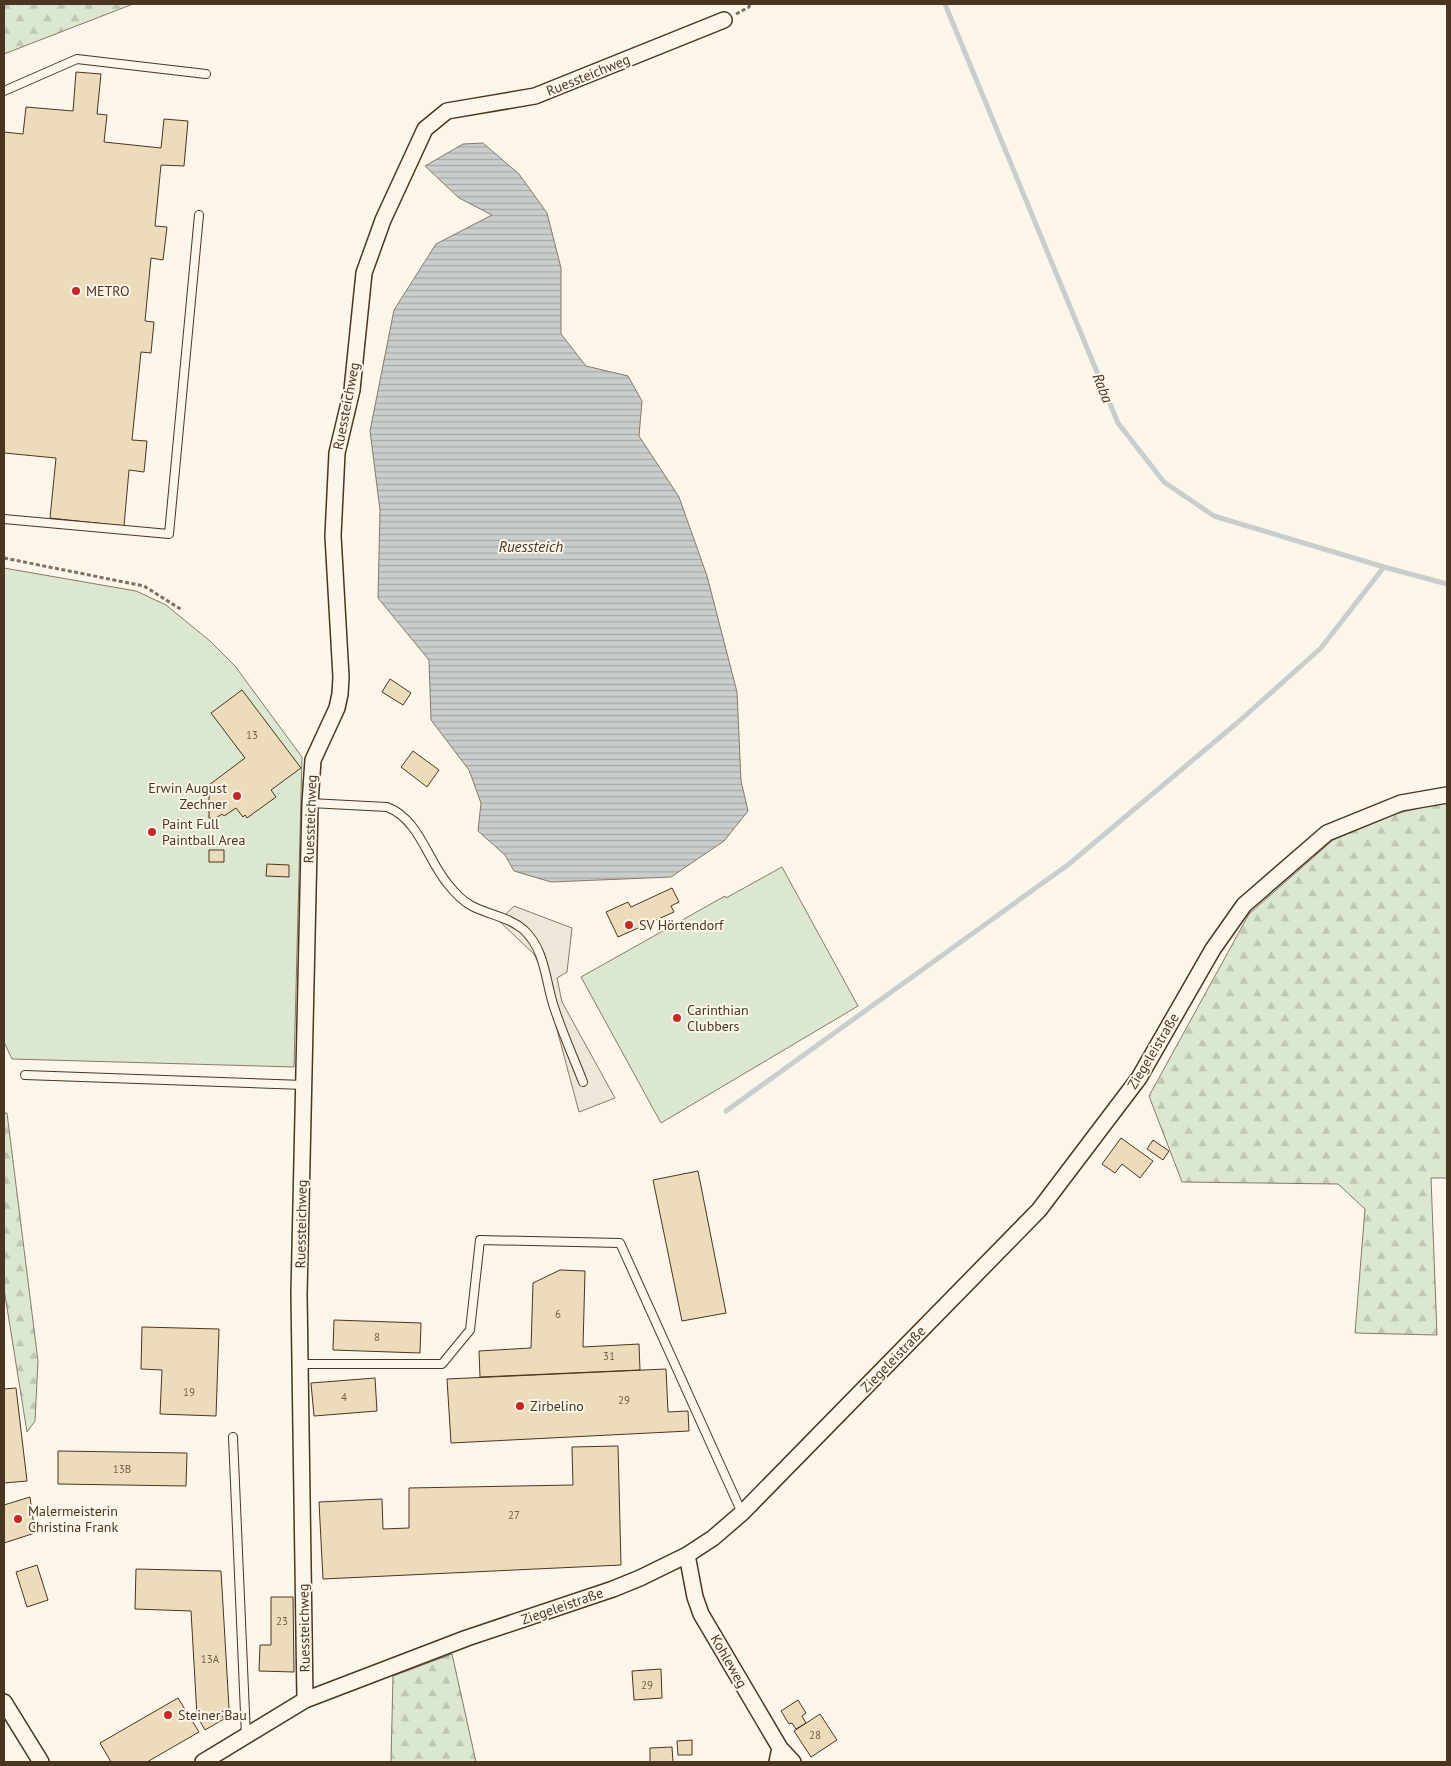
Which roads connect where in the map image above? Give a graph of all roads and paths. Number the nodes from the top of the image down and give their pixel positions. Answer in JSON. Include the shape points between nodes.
{"nodes":[{"id":1,"x":724,"y":20,"type":"dead end"},
{"id":2,"x":206,"y":74,"type":"dead end"},
{"id":3,"x":4,"y":91,"type":"edge"},
{"id":4,"x":199,"y":215,"type":"dead end"},
{"id":5,"x":4,"y":519,"type":"edge"},
{"id":6,"x":4,"y":558,"type":"edge"},
{"id":7,"x":182,"y":610,"type":"dead end"},
{"id":8,"x":1447,"y":796,"type":"edge"},
{"id":9,"x":310,"y":803,"type":"junction"},
{"id":10,"x":25,"y":1075,"type":"dead end"},
{"id":11,"x":583,"y":1082,"type":"dead end"},
{"id":12,"x":304,"y":1085,"type":"junction"},
{"id":13,"x":300,"y":1364,"type":"junction"},
{"id":14,"x":233,"y":1437,"type":"dead end"},
{"id":15,"x":742,"y":1513,"type":"junction"},
{"id":16,"x":687,"y":1555,"type":"junction"},
{"id":17,"x":305,"y":1700,"type":"junction"},
{"id":18,"x":4,"y":1702,"type":"edge"},
{"id":19,"x":246,"y":1736,"type":"junction"},
{"id":20,"x":778,"y":1755,"type":"edge"},
{"id":21,"x":41,"y":1762,"type":"edge"},
{"id":22,"x":203,"y":1762,"type":"edge"},
{"id":23,"x":793,"y":1762,"type":"edge"}],
"edges":[{"from":1,"to":9,"type":"street","name":"Ruessteichweg","via":[[535,96],[447,110],[426,129],[383,220],[364,273],[352,390],[337,453],[333,536],[340,694],[337,708],[313,760]]},
{"from":2,"to":3,"type":"lane","via":[[77,59]]},
{"from":4,"to":5,"type":"lane","via":[[170,534]]},
{"from":6,"to":7,"type":"path","via":[[144,586]]},
{"from":8,"to":15,"type":"street","name":"Ziegeleistraße","via":[[1401,803],[1327,833],[1244,905],[1213,949],[1139,1078],[1039,1210]]},
{"from":9,"to":11,"type":"lane","via":[[396,810],[404,816],[456,894],[472,906],[524,930],[542,957],[553,1003]]},
{"from":9,"to":12,"type":"street","name":"Ruessteichweg"},
{"from":10,"to":12,"type":"lane"},
{"from":12,"to":13,"type":"street","name":"Ruessteichweg"},
{"from":13,"to":15,"type":"lane","via":[[442,1364],[470,1330],[480,1240],[620,1243]]},
{"from":13,"to":17,"type":"street","name":"Ruessteichweg"},
{"from":14,"to":19,"type":"lane"},
{"from":15,"to":16,"type":"street","name":"Ziegeleistraße"},
{"from":16,"to":17,"type":"street","name":"Ziegeleistraße","via":[[613,1589],[467,1638]]},
{"from":16,"to":20,"type":"street","name":"Kohleweg","via":[[702,1614]]},
{"from":17,"to":19,"type":"street","name":"Ziegeleistraße"},
{"from":18,"to":21,"type":"street"},
{"from":19,"to":22,"type":"street","name":"Ziegeleistraße"},
{"from":20,"to":23,"type":"street","name":"Kohleweg"}]}
